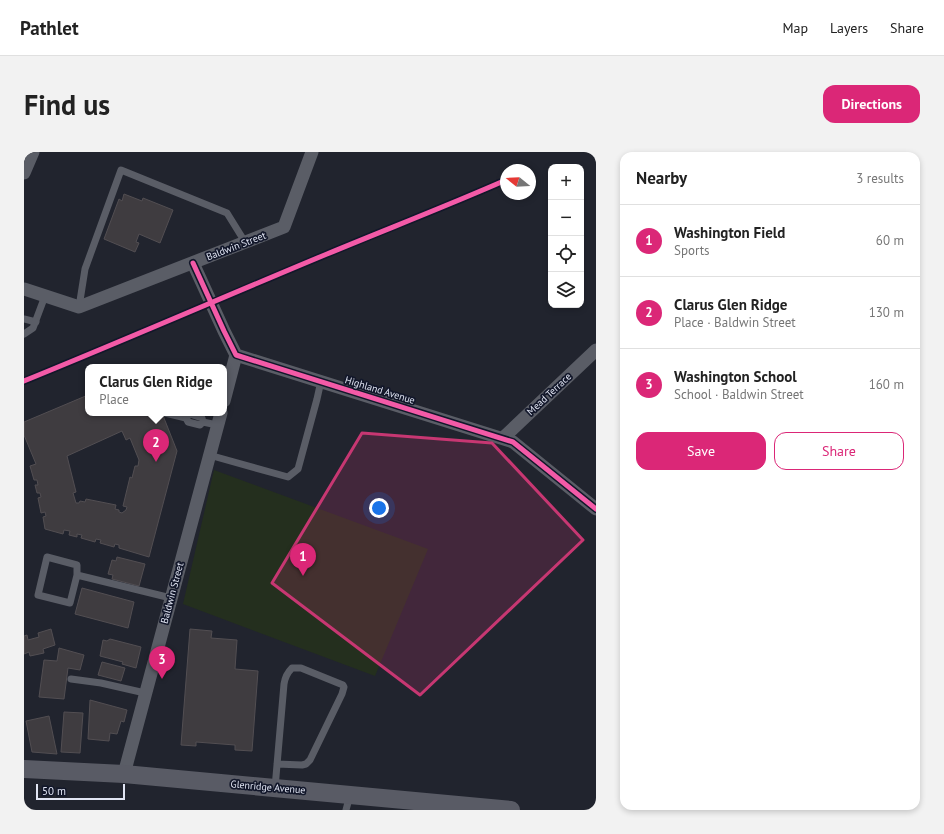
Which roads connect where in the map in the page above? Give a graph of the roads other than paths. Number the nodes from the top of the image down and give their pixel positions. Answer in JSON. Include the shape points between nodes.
{"nodes":[{"id":1,"x":33,"y":152,"type":"edge"},
{"id":2,"x":312,"y":152,"type":"edge"},
{"id":3,"x":24,"y":173,"type":"edge"},
{"id":4,"x":245,"y":242,"type":"junction"},
{"id":5,"x":193,"y":263,"type":"junction"},
{"id":6,"x":24,"y":289,"type":"edge"},
{"id":7,"x":45,"y":296,"type":"junction"},
{"id":8,"x":79,"y":307,"type":"junction"},
{"id":9,"x":24,"y":319,"type":"edge"},
{"id":10,"x":36,"y":322,"type":"junction"},
{"id":11,"x":24,"y":334,"type":"edge"},
{"id":12,"x":596,"y":350,"type":"edge"},
{"id":13,"x":236,"y":355,"type":"junction"},
{"id":14,"x":321,"y":381,"type":"junction"},
{"id":15,"x":227,"y":389,"type":"edge"},
{"id":16,"x":178,"y":416,"type":"edge"},
{"id":17,"x":188,"y":416,"type":"edge"},
{"id":18,"x":196,"y":416,"type":"edge"},
{"id":19,"x":219,"y":419,"type":"edge"},
{"id":20,"x":503,"y":438,"type":"junction"},
{"id":21,"x":209,"y":455,"type":"junction"},
{"id":22,"x":596,"y":509,"type":"edge"},
{"id":23,"x":77,"y":575,"type":"junction"},
{"id":24,"x":171,"y":598,"type":"junction"},
{"id":25,"x":71,"y":680,"type":"dead end"},
{"id":26,"x":145,"y":693,"type":"junction"},
{"id":27,"x":277,"y":764,"type":"junction"},
{"id":28,"x":24,"y":768,"type":"edge"},
{"id":29,"x":124,"y":774,"type":"junction"},
{"id":30,"x":275,"y":788,"type":"junction"},
{"id":31,"x":348,"y":802,"type":"edge"},
{"id":32,"x":460,"y":808,"type":"edge"},
{"id":33,"x":511,"y":810,"type":"edge"}],
"edges":[{"from":1,"to":3,"type":"street"},
{"from":2,"to":4,"type":"street","name":"Baldwin Street","via":[[284,227]]},
{"from":4,"to":5,"type":"street","name":"Baldwin Street"},
{"from":4,"to":8,"type":"lane","via":[[228,213],[121,170],[85,269]]},
{"from":5,"to":8,"type":"street","name":"Baldwin Street"},
{"from":5,"to":13,"type":"street"},
{"from":6,"to":7,"type":"street"},
{"from":7,"to":8,"type":"street"},
{"from":7,"to":10,"type":"lane"},
{"from":9,"to":10,"type":"lane"},
{"from":10,"to":11,"type":"lane","via":[[33,328]]},
{"from":12,"to":20,"type":"street","name":"Mead Terrace"},
{"from":13,"to":14,"type":"street","name":"Highland Avenue"},
{"from":13,"to":15,"type":"street"},
{"from":14,"to":20,"type":"street","name":"Highland Avenue"},
{"from":14,"to":21,"type":"lane","via":[[298,469],[288,477]]},
{"from":16,"to":17,"type":"lane"},
{"from":18,"to":19,"type":"lane","via":[[202,418],[203,422]]},
{"from":19,"to":21,"type":"street","name":"Baldwin Street"},
{"from":20,"to":22,"type":"street","name":"Highland Avenue","via":[[513,442]]},
{"from":21,"to":24,"type":"street","name":"Baldwin Street"},
{"from":23,"to":23,"type":"lane","via":[[70,603],[38,595],[47,557],[77,565]]},
{"from":23,"to":24,"type":"lane"},
{"from":24,"to":26,"type":"street","name":"Baldwin Street"},
{"from":25,"to":26,"type":"lane","via":[[101,683]]},
{"from":26,"to":29,"type":"street","name":"Baldwin Street"},
{"from":27,"to":27,"type":"lane","via":[[284,684],[288,672],[292,668],[301,668],[343,684],[342,694],[310,760],[302,765]]},
{"from":27,"to":30,"type":"lane"},
{"from":28,"to":29,"type":"street","name":"Glenridge Avenue"},
{"from":29,"to":30,"type":"street","name":"Glenridge Avenue"},
{"from":30,"to":31,"type":"street","name":"Glenridge Avenue"},
{"from":31,"to":32,"type":"street","name":"Glenridge Avenue"},
{"from":32,"to":33,"type":"street","name":"Glenridge Avenue"}]}
